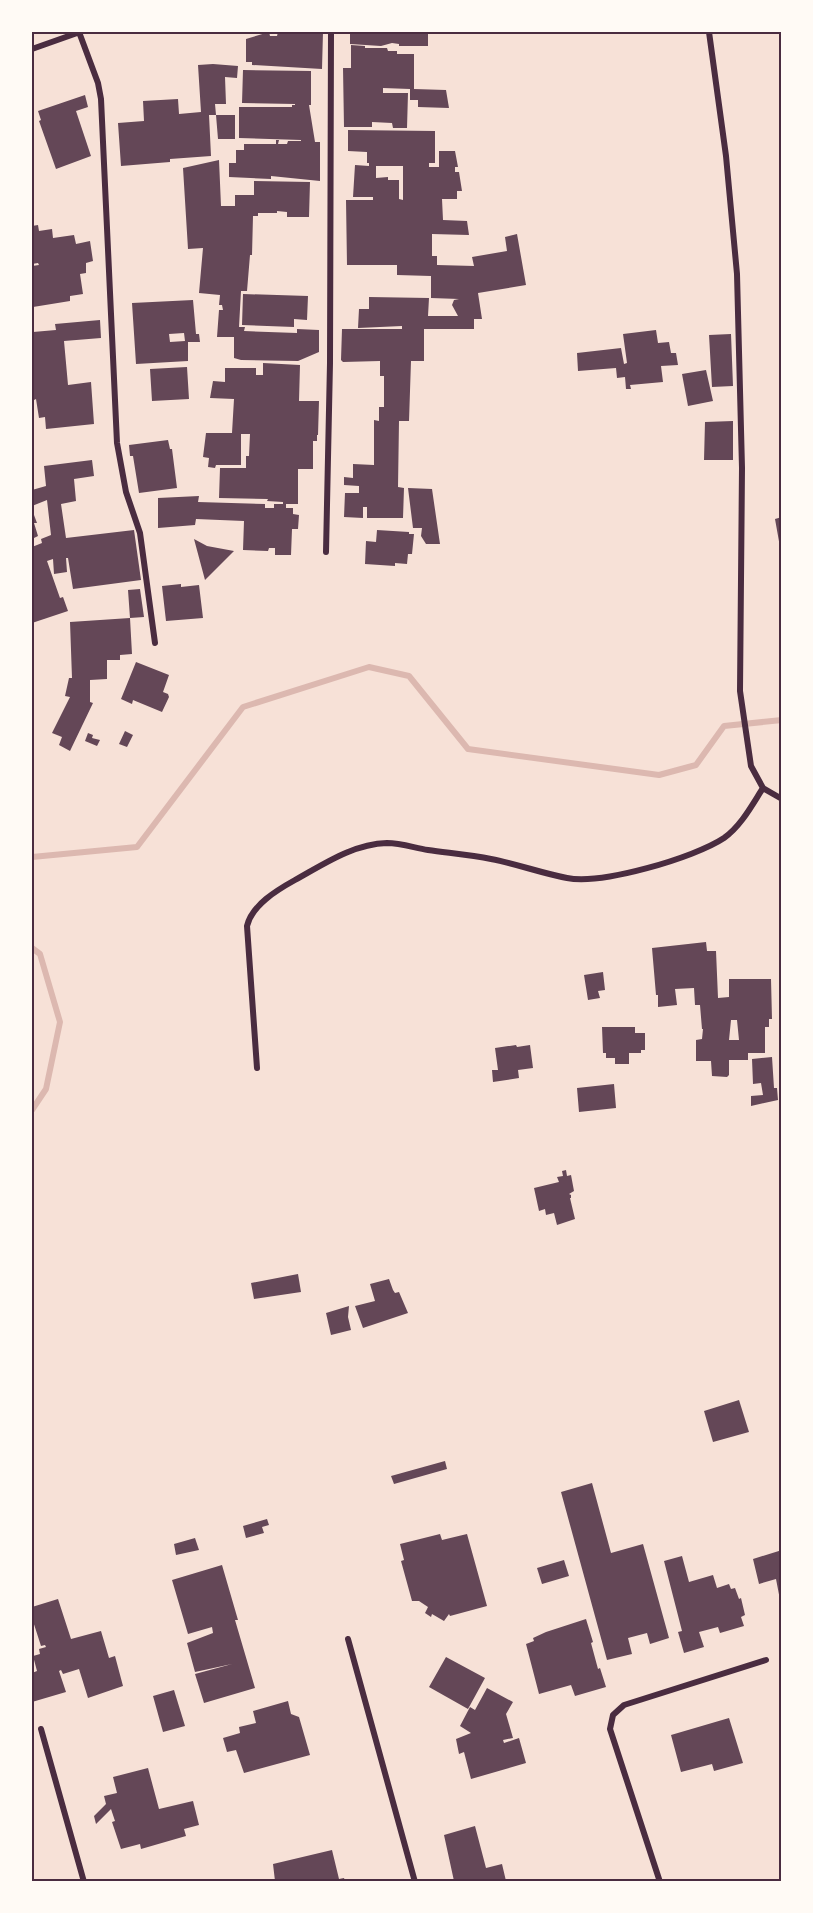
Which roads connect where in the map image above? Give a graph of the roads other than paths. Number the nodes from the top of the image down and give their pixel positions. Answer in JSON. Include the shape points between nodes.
{"nodes":[{"id":1,"x":54,"y":32,"type":"edge"},
{"id":2,"x":80,"y":32,"type":"edge"},
{"id":3,"x":331,"y":32,"type":"edge"},
{"id":4,"x":709,"y":32,"type":"edge"},
{"id":5,"x":57,"y":39,"type":"junction"},
{"id":6,"x":32,"y":49,"type":"edge"},
{"id":7,"x":326,"y":552,"type":"dead end"},
{"id":8,"x":154,"y":643,"type":"dead end"},
{"id":9,"x":763,"y":788,"type":"junction"},
{"id":10,"x":782,"y":799,"type":"edge"},
{"id":11,"x":257,"y":1068,"type":"dead end"},
{"id":12,"x":348,"y":1639,"type":"dead end"},
{"id":13,"x":766,"y":1660,"type":"dead end"},
{"id":14,"x":41,"y":1729,"type":"dead end"},
{"id":15,"x":84,"y":1881,"type":"edge"},
{"id":16,"x":415,"y":1881,"type":"edge"},
{"id":17,"x":660,"y":1881,"type":"edge"}],
"edges":[{"from":1,"to":5,"type":"street"},
{"from":2,"to":5,"type":"street"},
{"from":2,"to":8,"type":"street","via":[[101,99],[117,443],[126,492],[140,533]]},
{"from":3,"to":7,"type":"street"},
{"from":4,"to":9,"type":"street","via":[[738,274],[742,468],[740,669],[751,766]]},
{"from":5,"to":6,"type":"street"},
{"from":9,"to":10,"type":"street"},
{"from":9,"to":11,"type":"street","via":[[741,822],[725,837],[679,859],[603,878],[567,878],[490,859],[389,843],[345,853],[282,888],[249,919]]},
{"from":12,"to":16,"type":"street"},
{"from":13,"to":17,"type":"street","via":[[624,1705],[613,1715],[610,1729]]},
{"from":14,"to":15,"type":"street"}]}
